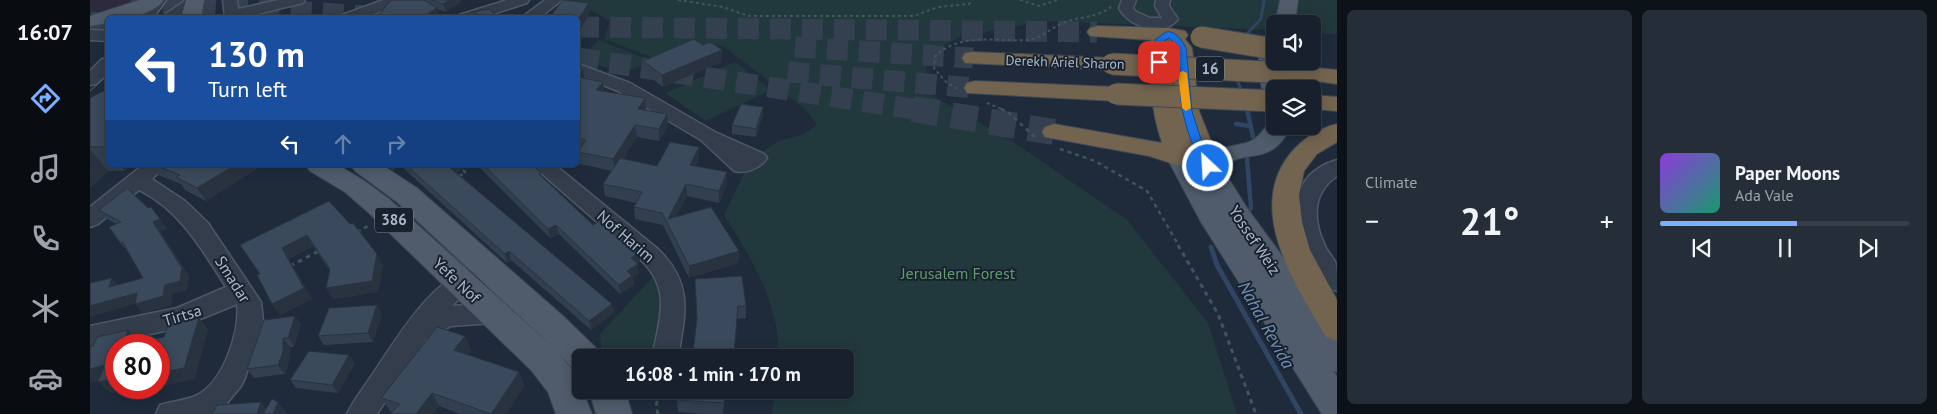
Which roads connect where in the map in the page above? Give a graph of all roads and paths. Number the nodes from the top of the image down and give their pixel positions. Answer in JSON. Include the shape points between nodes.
{"nodes":[{"id":1,"x":158,"y":0,"type":"edge"},
{"id":2,"x":230,"y":0,"type":"edge"},
{"id":3,"x":397,"y":0,"type":"edge"},
{"id":4,"x":522,"y":0,"type":"edge"},
{"id":5,"x":555,"y":0,"type":"edge"},
{"id":6,"x":678,"y":0,"type":"edge"},
{"id":7,"x":973,"y":0,"type":"edge"},
{"id":8,"x":1020,"y":0,"type":"edge"},
{"id":9,"x":1057,"y":0,"type":"edge"},
{"id":10,"x":1129,"y":0,"type":"edge"},
{"id":11,"x":1163,"y":0,"type":"edge"},
{"id":12,"x":1290,"y":0,"type":"edge"},
{"id":13,"x":287,"y":1,"type":"edge"},
{"id":14,"x":194,"y":6,"type":"edge"},
{"id":15,"x":121,"y":15,"type":"edge"},
{"id":16,"x":147,"y":15,"type":"edge"},
{"id":17,"x":156,"y":15,"type":"edge"},
{"id":18,"x":174,"y":15,"type":"edge"},
{"id":19,"x":355,"y":15,"type":"edge"},
{"id":20,"x":474,"y":15,"type":"edge"},
{"id":21,"x":532,"y":15,"type":"edge"},
{"id":22,"x":1287,"y":15,"type":"edge"},
{"id":23,"x":1097,"y":32,"type":"tunnel mouth"},
{"id":24,"x":1169,"y":34,"type":"junction"},
{"id":25,"x":1266,"y":48,"type":"edge"},
{"id":26,"x":973,"y":58,"type":"tunnel mouth"},
{"id":27,"x":1337,"y":59,"type":"edge"},
{"id":28,"x":1321,"y":62,"type":"edge"},
{"id":29,"x":1266,"y":64,"type":"edge"},
{"id":30,"x":105,"y":66,"type":"edge"},
{"id":31,"x":1321,"y":69,"type":"edge"},
{"id":32,"x":580,"y":70,"type":"edge"},
{"id":33,"x":1337,"y":77,"type":"edge"},
{"id":34,"x":90,"y":80,"type":"edge"},
{"id":35,"x":975,"y":88,"type":"tunnel mouth"},
{"id":36,"x":1266,"y":101,"type":"edge"},
{"id":37,"x":1337,"y":131,"type":"edge"},
{"id":38,"x":1054,"y":132,"type":"tunnel mouth"},
{"id":39,"x":1276,"y":135,"type":"edge"},
{"id":40,"x":708,"y":136,"type":"dead end"},
{"id":41,"x":1194,"y":162,"type":"junction"},
{"id":42,"x":1337,"y":166,"type":"edge"},
{"id":43,"x":153,"y":167,"type":"edge"},
{"id":44,"x":322,"y":167,"type":"edge"},
{"id":45,"x":367,"y":167,"type":"edge"},
{"id":46,"x":463,"y":167,"type":"edge"},
{"id":47,"x":544,"y":167,"type":"edge"},
{"id":48,"x":457,"y":177,"type":"edge"},
{"id":49,"x":137,"y":180,"type":"junction"},
{"id":50,"x":365,"y":218,"type":"dead end"},
{"id":51,"x":90,"y":220,"type":"edge"},
{"id":52,"x":354,"y":233,"type":"edge"},
{"id":53,"x":320,"y":251,"type":"edge"},
{"id":54,"x":1186,"y":257,"type":"dead end"},
{"id":55,"x":286,"y":269,"type":"edge"},
{"id":56,"x":501,"y":281,"type":"junction"},
{"id":57,"x":1337,"y":282,"type":"edge"},
{"id":58,"x":461,"y":284,"type":"junction"},
{"id":59,"x":242,"y":291,"type":"junction"},
{"id":60,"x":492,"y":313,"type":"junction"},
{"id":61,"x":1337,"y":328,"type":"edge"},
{"id":62,"x":416,"y":335,"type":"junction"},
{"id":63,"x":90,"y":337,"type":"edge"},
{"id":64,"x":575,"y":349,"type":"edge"},
{"id":65,"x":666,"y":349,"type":"edge"},
{"id":66,"x":1337,"y":358,"type":"edge"},
{"id":67,"x":658,"y":399,"type":"edge"},
{"id":68,"x":1337,"y":406,"type":"edge"},
{"id":69,"x":205,"y":409,"type":"edge"},
{"id":70,"x":170,"y":414,"type":"edge"},
{"id":71,"x":360,"y":414,"type":"edge"},
{"id":72,"x":574,"y":414,"type":"edge"},
{"id":73,"x":658,"y":414,"type":"edge"},
{"id":74,"x":1256,"y":414,"type":"edge"}],
"edges":[{"from":1,"to":15,"type":"main road"},
{"from":1,"to":16,"type":"street"},
{"from":1,"to":17,"type":"main road"},
{"from":2,"to":13,"type":"street","via":[[231,15]]},
{"from":3,"to":19,"type":"street"},
{"from":4,"to":20,"type":"street"},
{"from":5,"to":21,"type":"street"},
{"from":6,"to":7,"type":"path","via":[[723,7],[749,16],[914,16],[938,7],[969,4]]},
{"from":8,"to":9,"type":"path","via":[[1030,6],[1044,6]]},
{"from":10,"to":11,"type":"street","via":[[1126,8],[1129,14],[1165,23],[1170,19],[1162,6]]},
{"from":12,"to":22,"type":"main road"},
{"from":14,"to":18,"type":"street"},
{"from":23,"to":24,"type":"highway"},
{"from":24,"to":25,"type":"highway","bridge":true},
{"from":24,"to":41,"type":"highway","via":[[1182,48]]},
{"from":26,"to":29,"type":"highway","name":"Derekh Ariel Sharon","number":"16","bridge":true,"via":[[1112,64]]},
{"from":27,"to":28,"type":"highway"},
{"from":30,"to":34,"type":"street"},
{"from":31,"to":33,"type":"highway","name":"Derekh Ariel Sharon","number":"16"},
{"from":32,"to":40,"type":"street","via":[[624,87]]},
{"from":35,"to":36,"type":"highway","name":"Derekh Ariel Sharon","number":"16","bridge":true},
{"from":37,"to":61,"type":"highway","via":[[1317,142],[1294,165],[1287,182],[1285,201],[1290,237],[1298,258]]},
{"from":38,"to":41,"type":"highway","via":[[1153,149]]},
{"from":39,"to":41,"type":"main road","via":[[1264,145],[1246,151]]},
{"from":41,"to":66,"type":"main road","name":"Yossef Weiz","via":[[1237,215]]},
{"from":41,"to":68,"type":"main road","name":"Yossef Weiz","via":[[1211,215]]},
{"from":42,"to":57,"type":"street","via":[[1313,185],[1304,222],[1313,245]]},
{"from":43,"to":49,"type":"street"},
{"from":44,"to":58,"type":"main road","name":"Yefe Nof","number":"386","via":[[379,206]]},
{"from":45,"to":56,"type":"main road","name":"Yefe Nof","number":"386","via":[[407,195]]},
{"from":46,"to":48,"type":"path","via":[[466,172]]},
{"from":47,"to":65,"type":"street","name":"Nof Harim","via":[[665,271],[673,298]]},
{"from":49,"to":51,"type":"street"},
{"from":49,"to":59,"type":"street","name":"Smadar","via":[[156,189],[200,229]]},
{"from":50,"to":52,"type":"path","via":[[372,224]]},
{"from":53,"to":55,"type":"path"},
{"from":54,"to":74,"type":"path","via":[[1218,314]]},
{"from":56,"to":58,"type":"street","via":[[484,276]]},
{"from":56,"to":64,"type":"main road","name":"Yefe Nof","number":"386"},
{"from":58,"to":60,"type":"main road","name":"Yefe Nof","number":"386"},
{"from":58,"to":62,"type":"street","via":[[440,303]]},
{"from":59,"to":63,"type":"street","name":"Tirtsa","via":[[181,317]]},
{"from":59,"to":69,"type":"street","name":"Smadar","via":[[249,302],[251,321],[232,378]]},
{"from":60,"to":62,"type":"street","via":[[446,316]]},
{"from":60,"to":72,"type":"main road","name":"Yefe Nof","number":"386","via":[[544,360],[563,384]]},
{"from":62,"to":71,"type":"street"},
{"from":67,"to":73,"type":"path"},
{"from":69,"to":70,"type":"street","name":"Smadar"}]}
